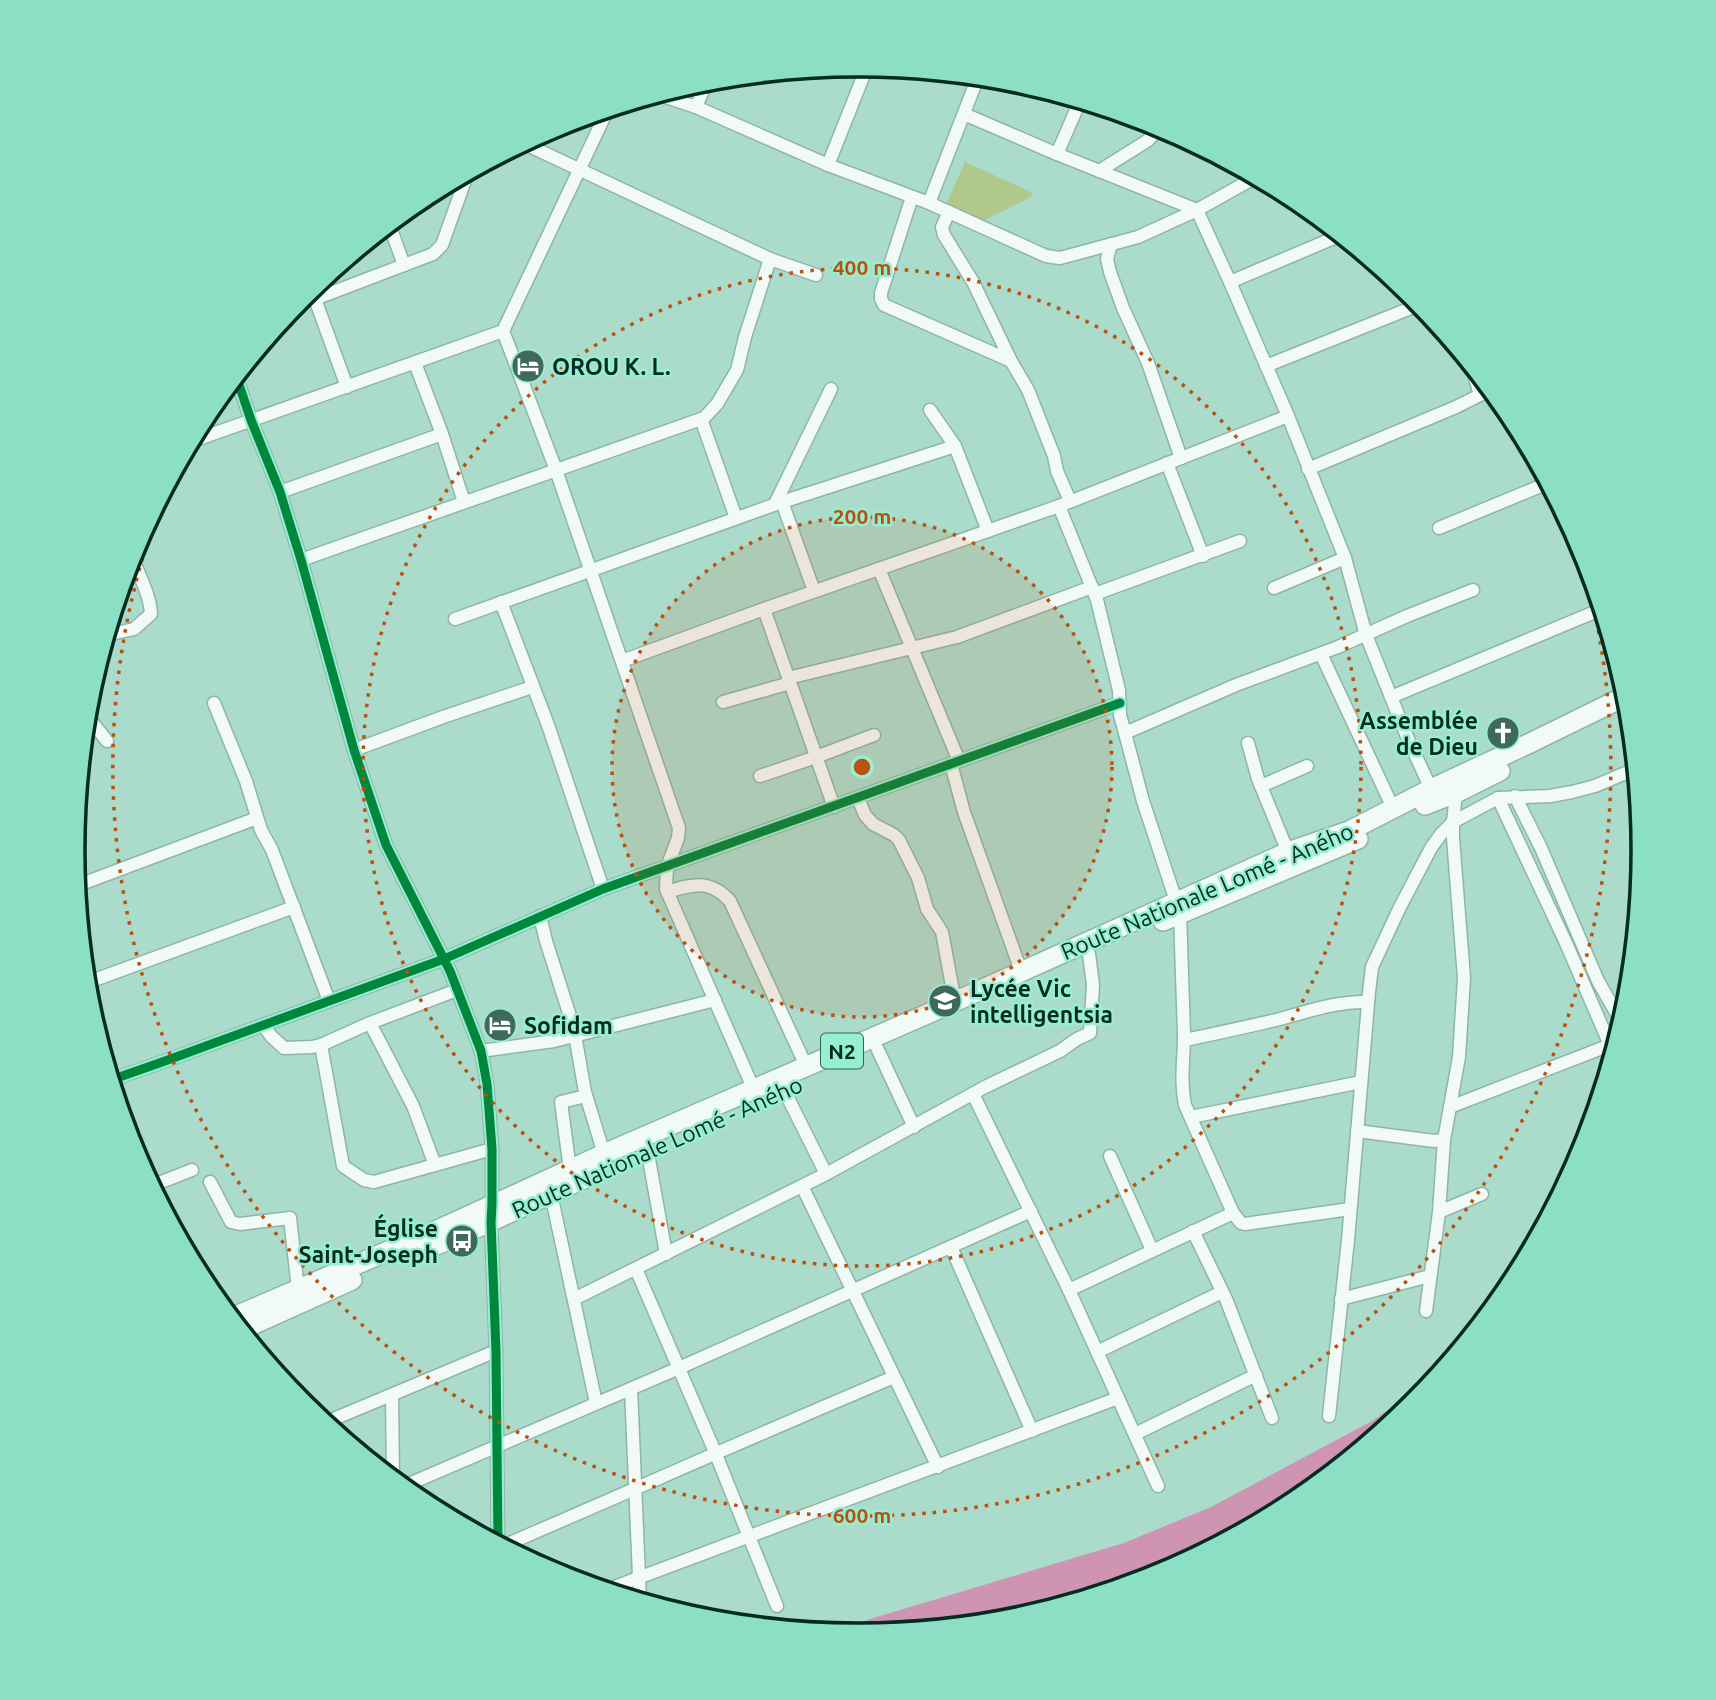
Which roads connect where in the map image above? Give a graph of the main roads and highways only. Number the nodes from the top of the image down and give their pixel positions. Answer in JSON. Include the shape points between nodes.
{"nodes":[{"id":1,"x":1616,"y":700,"type":"edge"},
{"id":2,"x":1618,"y":712,"type":"edge"},
{"id":3,"x":1459,"y":786,"type":"junction"},
{"id":4,"x":1178,"y":908,"type":"junction"},
{"id":5,"x":491,"y":1213,"type":"junction"},
{"id":6,"x":240,"y":1314,"type":"edge"},
{"id":7,"x":249,"y":1326,"type":"edge"}],
"edges":[{"from":1,"to":3,"type":"highway","number":"N2","via":[[1528,744]]},
{"from":2,"to":3,"type":"highway","number":"N2"},
{"from":3,"to":4,"type":"highway","name":"Route Nationale Lomé - Aného","number":"N2","via":[[1348,844]]},
{"from":3,"to":4,"type":"highway","name":"Route Nationale Lomé - Aného","number":"N2","via":[[1431,789],[1349,831],[1288,852]]},
{"from":4,"to":5,"type":"highway","name":"Route Nationale Lomé - Aného","number":"N2","via":[[1021,971],[604,1154]]},
{"from":4,"to":5,"type":"highway","name":"Route Nationale Lomé - Aného","number":"N2","via":[[1089,954],[551,1194]]},
{"from":5,"to":6,"type":"highway","name":"Route Nationale Lomé - Aného","number":"N2"},
{"from":5,"to":7,"type":"highway","name":"Route Nationale Lomé - Aného","number":"N2","via":[[457,1237]]}]}
